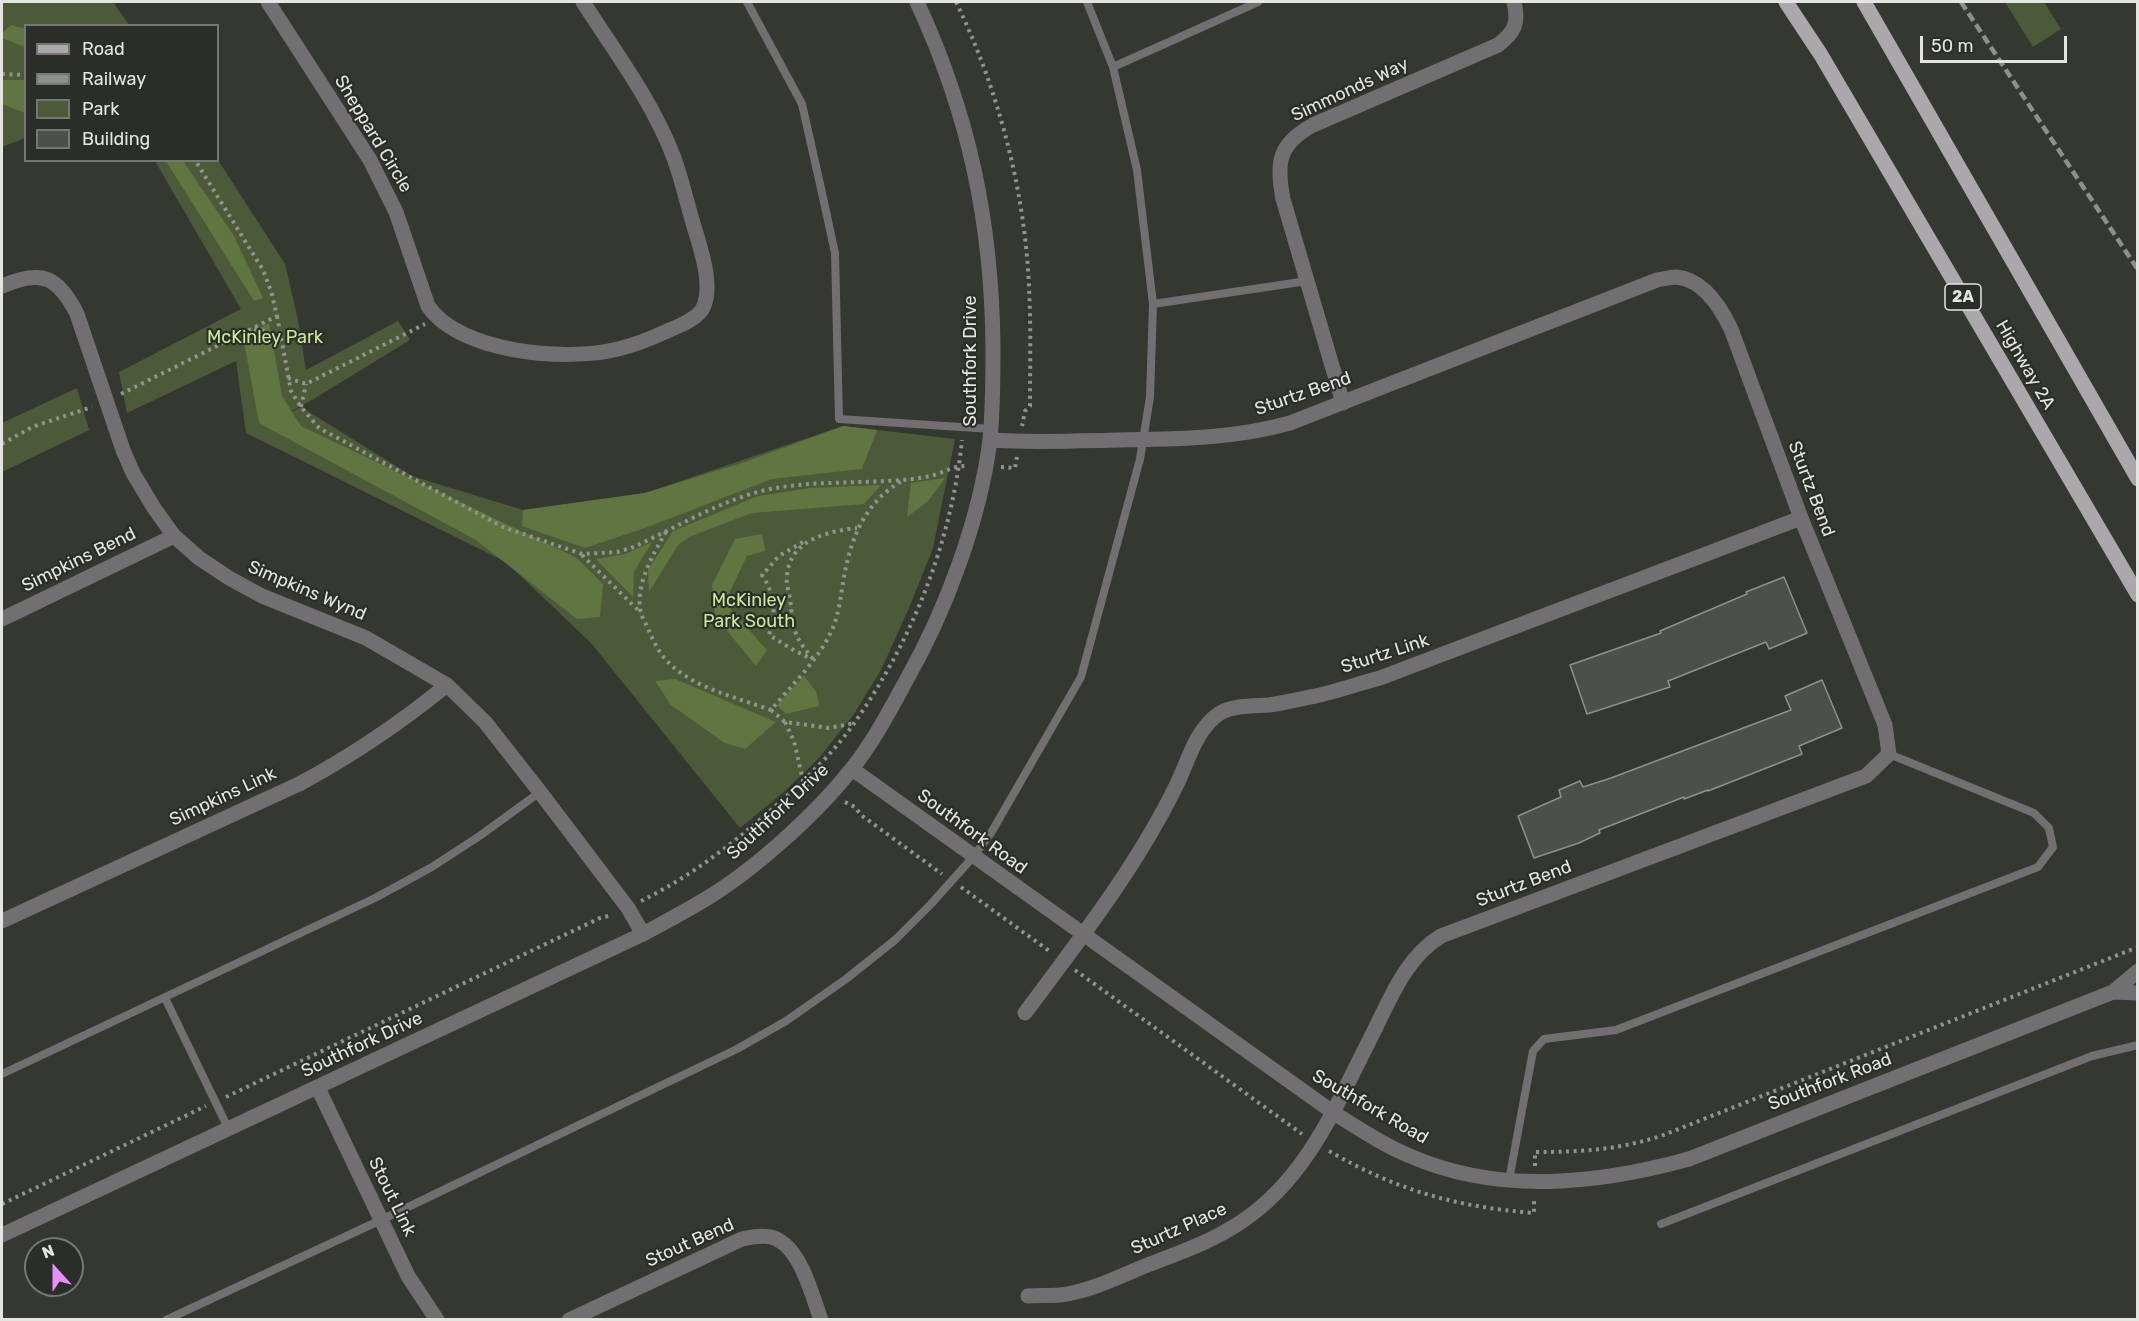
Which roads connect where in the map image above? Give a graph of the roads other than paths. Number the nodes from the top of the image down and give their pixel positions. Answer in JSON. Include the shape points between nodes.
{"nodes":[{"id":1,"x":268,"y":2,"type":"edge"},
{"id":2,"x":582,"y":2,"type":"edge"},
{"id":3,"x":747,"y":2,"type":"edge"},
{"id":4,"x":917,"y":2,"type":"edge"},
{"id":5,"x":1087,"y":2,"type":"edge"},
{"id":6,"x":1258,"y":2,"type":"edge"},
{"id":7,"x":1514,"y":2,"type":"edge"},
{"id":8,"x":1786,"y":2,"type":"edge"},
{"id":9,"x":1864,"y":2,"type":"edge"},
{"id":10,"x":1113,"y":67,"type":"junction"},
{"id":11,"x":1307,"y":281,"type":"junction"},
{"id":12,"x":2,"y":286,"type":"edge"},
{"id":13,"x":1153,"y":304,"type":"junction"},
{"id":14,"x":1343,"y":403,"type":"junction"},
{"id":15,"x":990,"y":435,"type":"junction"},
{"id":16,"x":1143,"y":440,"type":"junction"},
{"id":17,"x":2138,"y":479,"type":"edge"},
{"id":18,"x":1801,"y":519,"type":"junction"},
{"id":19,"x":174,"y":536,"type":"junction"},
{"id":20,"x":2138,"y":595,"type":"edge"},
{"id":21,"x":2,"y":619,"type":"edge"},
{"id":22,"x":447,"y":685,"type":"junction"},
{"id":23,"x":1888,"y":754,"type":"junction"},
{"id":24,"x":852,"y":769,"type":"junction"},
{"id":25,"x":540,"y":792,"type":"junction"},
{"id":26,"x":973,"y":857,"type":"junction"},
{"id":27,"x":2,"y":921,"type":"edge"},
{"id":28,"x":643,"y":934,"type":"junction"},
{"id":29,"x":1083,"y":935,"type":"junction"},
{"id":30,"x":2138,"y":971,"type":"edge"},
{"id":31,"x":2113,"y":992,"type":"junction"},
{"id":32,"x":2138,"y":993,"type":"edge"},
{"id":33,"x":165,"y":998,"type":"junction"},
{"id":34,"x":1025,"y":1013,"type":"dead end"},
{"id":35,"x":2138,"y":1045,"type":"edge"},
{"id":36,"x":2,"y":1074,"type":"edge"},
{"id":37,"x":318,"y":1088,"type":"junction"},
{"id":38,"x":1334,"y":1113,"type":"junction"},
{"id":39,"x":229,"y":1130,"type":"junction"},
{"id":40,"x":1509,"y":1180,"type":"junction"},
{"id":41,"x":381,"y":1220,"type":"junction"},
{"id":42,"x":1661,"y":1224,"type":"dead end"},
{"id":43,"x":2,"y":1235,"type":"edge"},
{"id":44,"x":1028,"y":1296,"type":"dead end"},
{"id":45,"x":166,"y":1320,"type":"edge"},
{"id":46,"x":437,"y":1320,"type":"edge"},
{"id":47,"x":569,"y":1320,"type":"edge"},
{"id":48,"x":821,"y":1320,"type":"edge"}],
"edges":[{"from":1,"to":2,"type":"street","name":"Sheppard Circle","via":[[385,186],[436,319],[472,339],[503,348],[579,355],[618,350],[646,341],[691,320],[703,310],[706,296],[706,272],[674,157],[646,100]]},
{"from":3,"to":15,"type":"lane","via":[[802,104],[822,193],[835,253],[839,419],[963,427]]},
{"from":4,"to":15,"type":"street","name":"Southfork Drive","via":[[958,105],[984,214],[993,322]]},
{"from":5,"to":10,"type":"lane"},
{"from":6,"to":10,"type":"lane"},
{"from":7,"to":11,"type":"street","name":"Simmonds Way","via":[[1516,24],[1510,36],[1498,45],[1313,125],[1289,142],[1281,156],[1280,184]]},
{"from":8,"to":20,"type":"main road","name":"Highway 2A","number":"2A","via":[[1821,55]]},
{"from":9,"to":17,"type":"main road"},
{"from":10,"to":13,"type":"lane","via":[[1137,170]]},
{"from":11,"to":13,"type":"lane"},
{"from":11,"to":14,"type":"street","name":"Simmonds Way"},
{"from":12,"to":19,"type":"street","name":"Simpkins Wynd","via":[[35,277],[50,280],[69,298],[133,473]]},
{"from":13,"to":16,"type":"lane","via":[[1150,397]]},
{"from":14,"to":16,"type":"street","name":"Sturtz Bend","via":[[1251,433]]},
{"from":14,"to":18,"type":"street","name":"Sturtz Bend","via":[[1657,280],[1677,278],[1695,284],[1721,309]]},
{"from":15,"to":16,"type":"street","name":"Sturtz Bend","via":[[1019,442]]},
{"from":15,"to":24,"type":"street","name":"Southfork Drive","via":[[976,505],[944,603],[885,720]]},
{"from":16,"to":26,"type":"lane","via":[[1082,677]]},
{"from":18,"to":23,"type":"street","name":"Sturtz Bend","via":[[1885,725]]},
{"from":18,"to":29,"type":"street","name":"Sturtz Link","via":[[1380,678],[1312,697],[1222,712],[1199,737],[1144,844]]},
{"from":19,"to":21,"type":"street","name":"Simpkins Bend"},
{"from":19,"to":22,"type":"street","name":"Simpkins Wynd","via":[[214,568],[262,596],[366,638]]},
{"from":22,"to":25,"type":"street","name":"Simpkins Wynd","via":[[485,722]]},
{"from":22,"to":27,"type":"street","name":"Simpkins Link","via":[[389,730],[299,784]]},
{"from":23,"to":38,"type":"street","name":"Sturtz Bend","via":[[1866,776],[1427,944],[1406,969]]},
{"from":23,"to":40,"type":"lane","via":[[2034,813],[2049,828],[2053,847],[2038,867],[1616,1030],[1544,1039],[1533,1051]]},
{"from":24,"to":26,"type":"street","name":"Southfork Road"},
{"from":24,"to":28,"type":"street","name":"Southfork Drive","via":[[758,861],[710,896]]},
{"from":25,"to":28,"type":"street","name":"Simpkins Wynd"},
{"from":25,"to":33,"type":"lane","via":[[432,867]]},
{"from":26,"to":29,"type":"street","name":"Southfork Road"},
{"from":26,"to":41,"type":"lane","via":[[895,939],[786,1021],[737,1049]]},
{"from":28,"to":37,"type":"street","name":"Southfork Drive"},
{"from":29,"to":34,"type":"street","name":"Sturtz Link"},
{"from":29,"to":38,"type":"street","name":"Southfork Road"},
{"from":30,"to":31,"type":"street","name":"Southfork Road"},
{"from":31,"to":32,"type":"street","name":"Southfork Road"},
{"from":31,"to":40,"type":"street","name":"Southfork Road","via":[[1689,1159],[1610,1178]]},
{"from":33,"to":36,"type":"lane"},
{"from":33,"to":39,"type":"lane"},
{"from":35,"to":42,"type":"lane","via":[[2092,1056]]},
{"from":37,"to":39,"type":"street","name":"Southfork Drive"},
{"from":37,"to":41,"type":"street","name":"Stout Link"},
{"from":38,"to":40,"type":"street","name":"Southfork Road","via":[[1408,1156],[1460,1172]]},
{"from":38,"to":44,"type":"street","name":"Sturtz Place","via":[[1296,1172],[1277,1194],[1240,1223],[1194,1247],[1092,1287],[1061,1295]]},
{"from":39,"to":43,"type":"street","name":"Southfork Drive"},
{"from":41,"to":45,"type":"lane"},
{"from":41,"to":46,"type":"street","name":"Stout Link","via":[[408,1276]]},
{"from":47,"to":48,"type":"street","name":"Stout Bend","via":[[742,1239],[758,1236],[772,1237],[793,1253]]}]}
